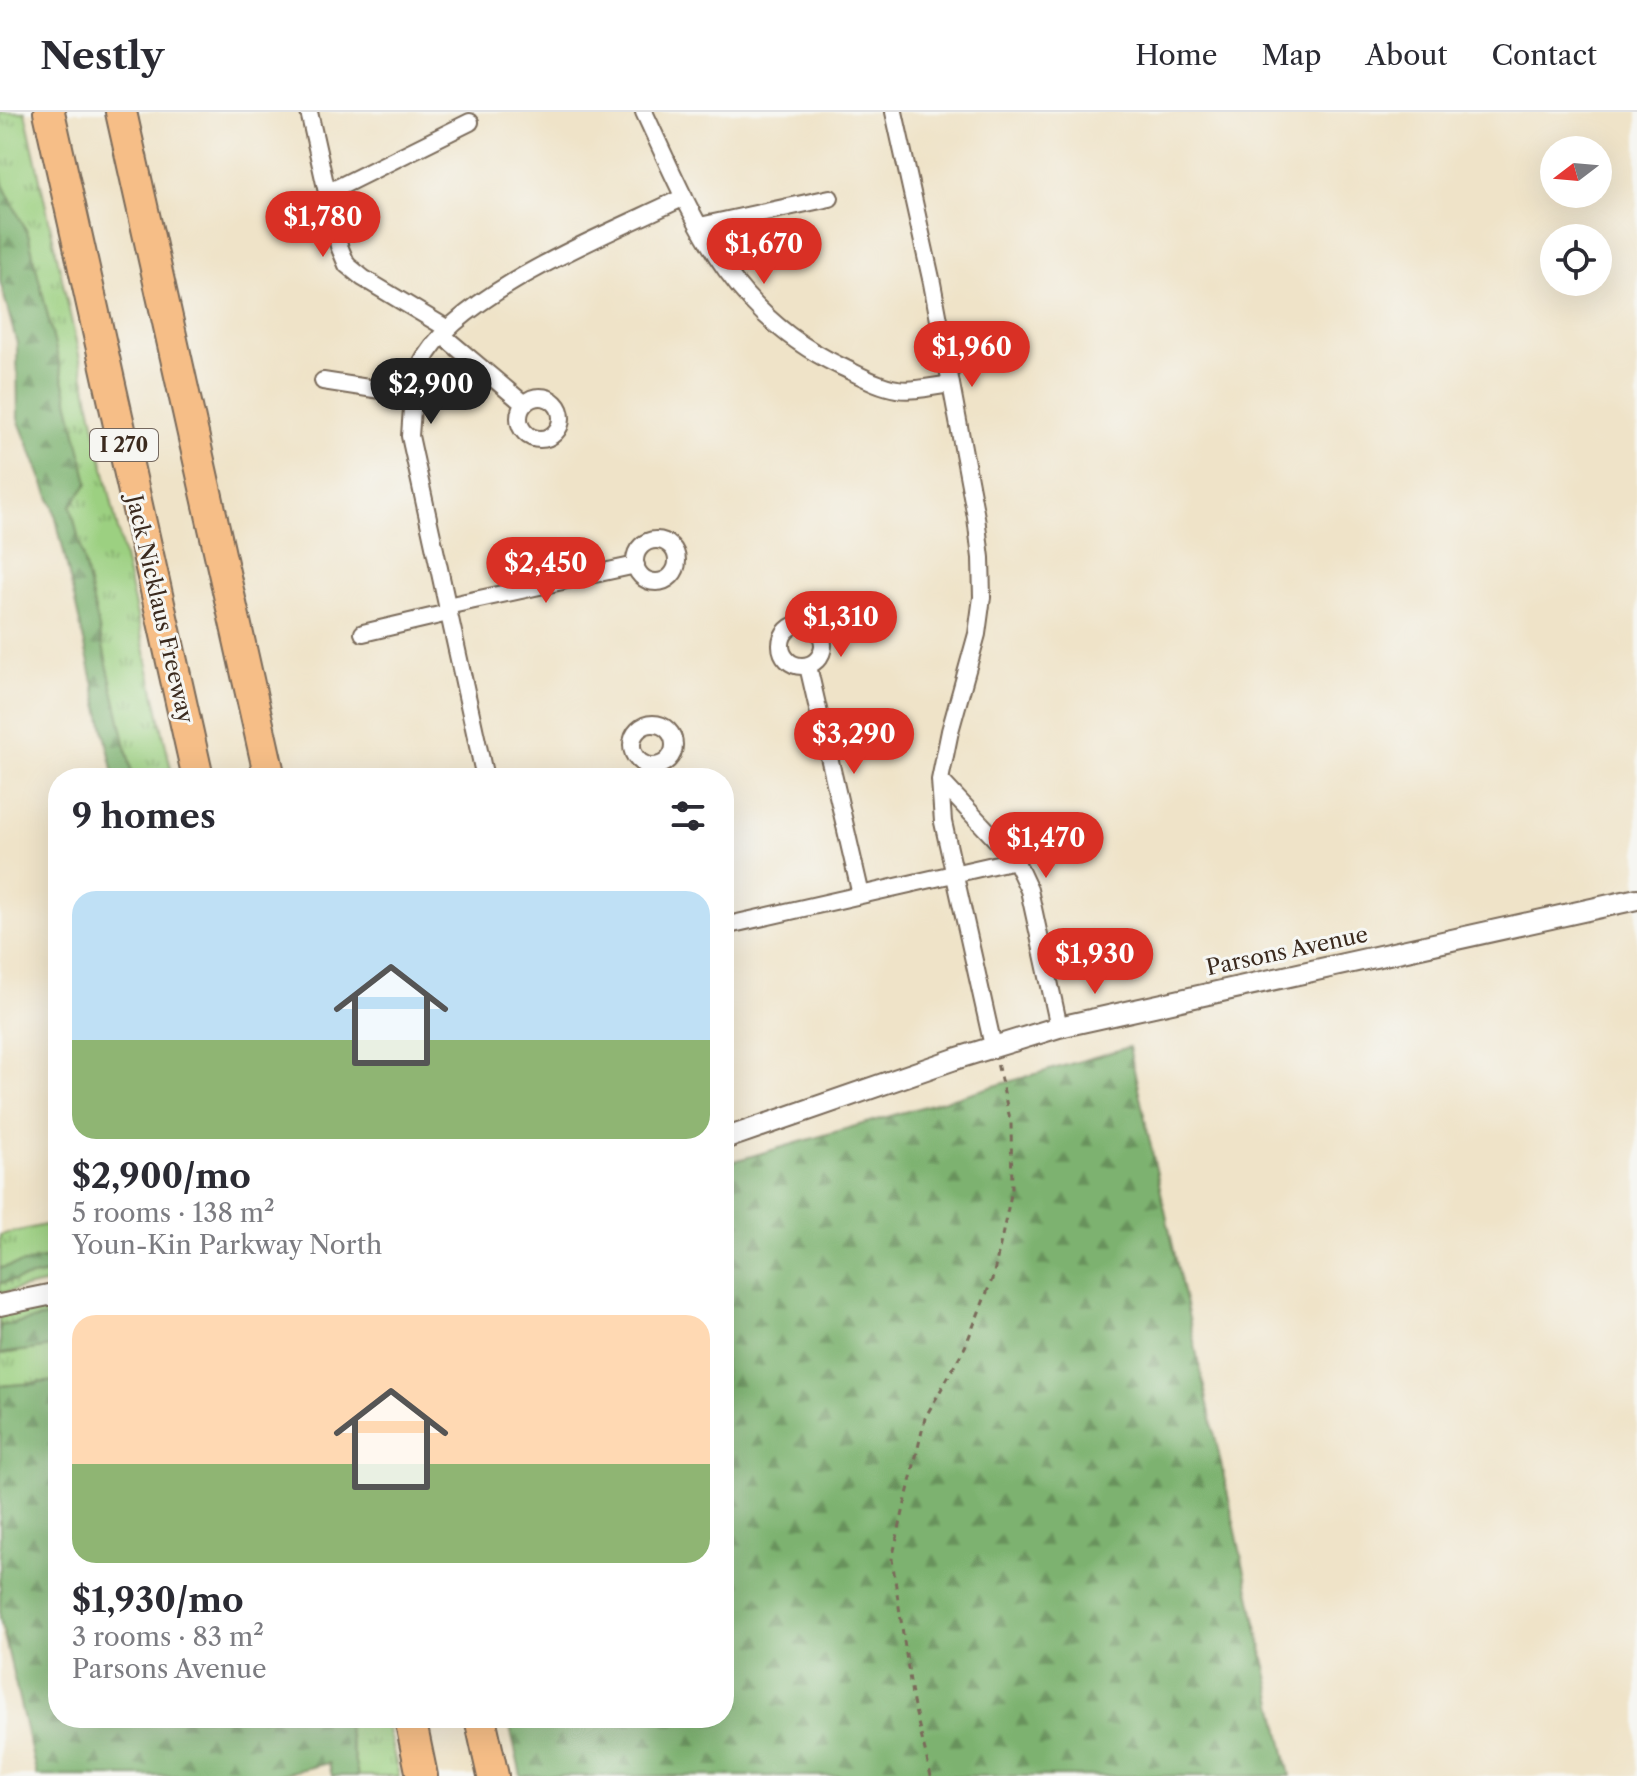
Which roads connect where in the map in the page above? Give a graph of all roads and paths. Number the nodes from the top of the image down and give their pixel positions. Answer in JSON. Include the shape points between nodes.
{"nodes":[{"id":1,"x":49,"y":112,"type":"edge"},
{"id":2,"x":121,"y":112,"type":"edge"},
{"id":3,"x":309,"y":112,"type":"edge"},
{"id":4,"x":644,"y":112,"type":"edge"},
{"id":5,"x":894,"y":112,"type":"edge"},
{"id":6,"x":470,"y":122,"type":"dead end"},
{"id":7,"x":327,"y":193,"type":"junction"},
{"id":8,"x":684,"y":197,"type":"junction"},
{"id":9,"x":830,"y":198,"type":"dead end"},
{"id":10,"x":700,"y":226,"type":"junction"},
{"id":11,"x":445,"y":332,"type":"junction"},
{"id":12,"x":323,"y":381,"type":"dead end"},
{"id":13,"x":951,"y":384,"type":"junction"},
{"id":14,"x":413,"y":395,"type":"junction"},
{"id":15,"x":524,"y":404,"type":"dead end"},
{"id":16,"x":636,"y":565,"type":"dead end"},
{"id":17,"x":448,"y":610,"type":"junction"},
{"id":18,"x":363,"y":633,"type":"dead end"},
{"id":19,"x":808,"y":666,"type":"dead end"},
{"id":20,"x":196,"y":768,"type":"edge"},
{"id":21,"x":268,"y":768,"type":"edge"},
{"id":22,"x":483,"y":768,"type":"edge"},
{"id":23,"x":940,"y":780,"type":"junction"},
{"id":24,"x":1015,"y":860,"type":"junction"},
{"id":25,"x":953,"y":874,"type":"junction"},
{"id":26,"x":861,"y":895,"type":"junction"},
{"id":27,"x":1637,"y":899,"type":"edge"},
{"id":28,"x":734,"y":924,"type":"edge"},
{"id":29,"x":1059,"y":1027,"type":"junction"},
{"id":30,"x":993,"y":1046,"type":"junction"},
{"id":31,"x":734,"y":1136,"type":"edge"},
{"id":32,"x":48,"y":1295,"type":"edge"},
{"id":33,"x":0,"y":1305,"type":"edge"},
{"id":34,"x":412,"y":1728,"type":"edge"},
{"id":35,"x":482,"y":1728,"type":"edge"},
{"id":36,"x":422,"y":1776,"type":"edge"},
{"id":37,"x":493,"y":1776,"type":"edge"},
{"id":38,"x":931,"y":1776,"type":"edge"}],
"edges":[{"from":1,"to":20,"type":"highway","name":"Jack Nicklaus Freeway","number":"I 270"},
{"from":2,"to":21,"type":"highway","number":"I 270"},
{"from":3,"to":7,"type":"street"},
{"from":4,"to":8,"type":"street"},
{"from":5,"to":13,"type":"street"},
{"from":6,"to":7,"type":"street"},
{"from":7,"to":11,"type":"street","via":[[347,265]]},
{"from":8,"to":10,"type":"street"},
{"from":8,"to":11,"type":"street","via":[[503,286]]},
{"from":9,"to":10,"type":"street"},
{"from":10,"to":13,"type":"street","via":[[750,302],[809,349],[899,390]]},
{"from":11,"to":14,"type":"street","via":[[422,363]]},
{"from":11,"to":15,"type":"street"},
{"from":12,"to":14,"type":"street"},
{"from":13,"to":23,"type":"street","via":[[976,517],[982,597],[970,668]]},
{"from":14,"to":17,"type":"street","via":[[410,436]]},
{"from":16,"to":17,"type":"street"},
{"from":17,"to":18,"type":"street"},
{"from":17,"to":22,"type":"street"},
{"from":19,"to":26,"type":"street"},
{"from":23,"to":24,"type":"street"},
{"from":23,"to":25,"type":"street"},
{"from":24,"to":25,"type":"street"},
{"from":24,"to":29,"type":"street","via":[[1029,890]]},
{"from":25,"to":26,"type":"street"},
{"from":25,"to":30,"type":"street"},
{"from":26,"to":28,"type":"street"},
{"from":27,"to":29,"type":"street","name":"Parsons Avenue"},
{"from":29,"to":30,"type":"street","name":"Parsons Avenue"},
{"from":30,"to":31,"type":"street","name":"Parsons Avenue"},
{"from":30,"to":38,"type":"path","via":[[1011,1123],[1012,1190],[993,1277],[965,1347],[925,1418],[892,1559],[913,1702]]},
{"from":32,"to":33,"type":"street"},
{"from":34,"to":36,"type":"highway"},
{"from":35,"to":37,"type":"highway"}]}
